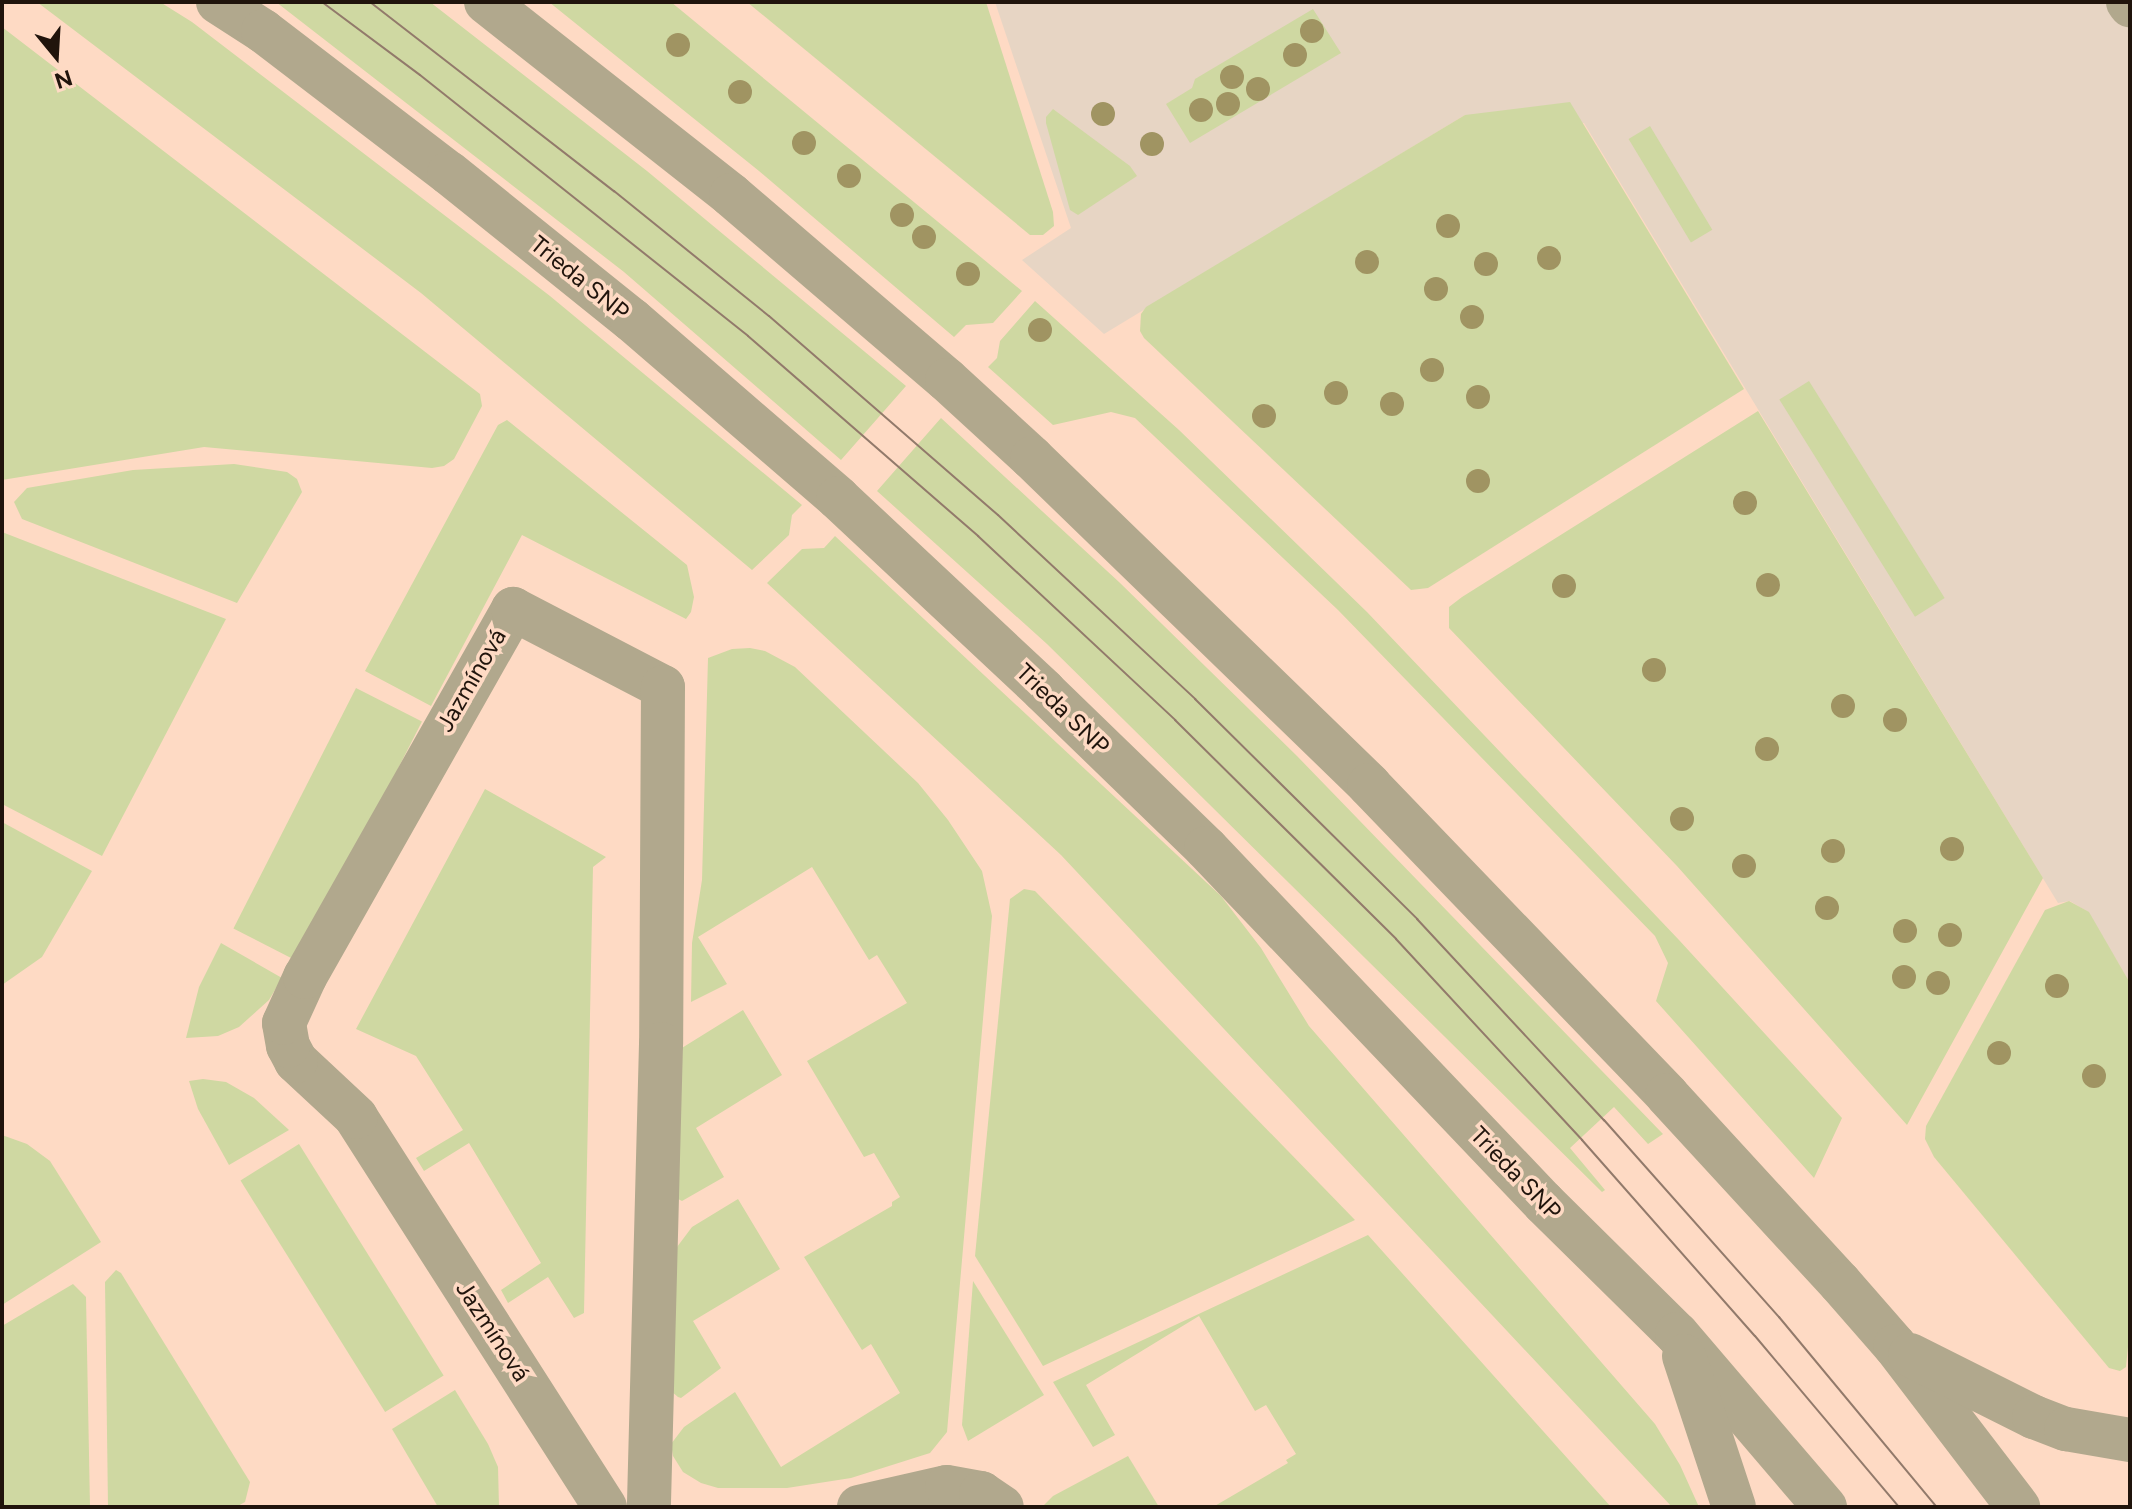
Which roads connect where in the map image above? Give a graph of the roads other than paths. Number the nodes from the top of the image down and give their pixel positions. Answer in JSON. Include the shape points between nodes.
{"nodes":[{"id":1,"x":218,"y":2,"type":"edge"},
{"id":2,"x":486,"y":2,"type":"edge"},
{"id":3,"x":1677,"y":1334,"type":"junction"},
{"id":4,"x":1895,"y":1346,"type":"junction"},
{"id":5,"x":2130,"y":1440,"type":"edge"},
{"id":6,"x":605,"y":1507,"type":"edge"},
{"id":7,"x":649,"y":1507,"type":"edge"},
{"id":8,"x":859,"y":1507,"type":"edge"},
{"id":9,"x":1002,"y":1507,"type":"edge"},
{"id":10,"x":1734,"y":1507,"type":"edge"},
{"id":11,"x":1825,"y":1507,"type":"edge"},
{"id":12,"x":2018,"y":1507,"type":"edge"}],
"edges":[{"from":1,"to":3,"type":"street","name":"Trieda SNP","via":[[449,173],[632,320],[838,498],[1206,848],[1544,1203]]},
{"from":2,"to":4,"type":"street","via":[[731,195],[1032,458],[1369,785],[1667,1095]]},
{"from":3,"to":10,"type":"street"},
{"from":3,"to":11,"type":"street","name":"Trieda SNP"},
{"from":4,"to":5,"type":"street","via":[[2034,1417],[2066,1429]]},
{"from":4,"to":12,"type":"street"},
{"from":6,"to":7,"type":"street","name":"Jazmínová","via":[[356,1117],[296,1061],[284,1023],[513,609],[663,687],[661,1044]]},
{"from":8,"to":9,"type":"street","via":[[947,1487],[981,1493]]}]}
